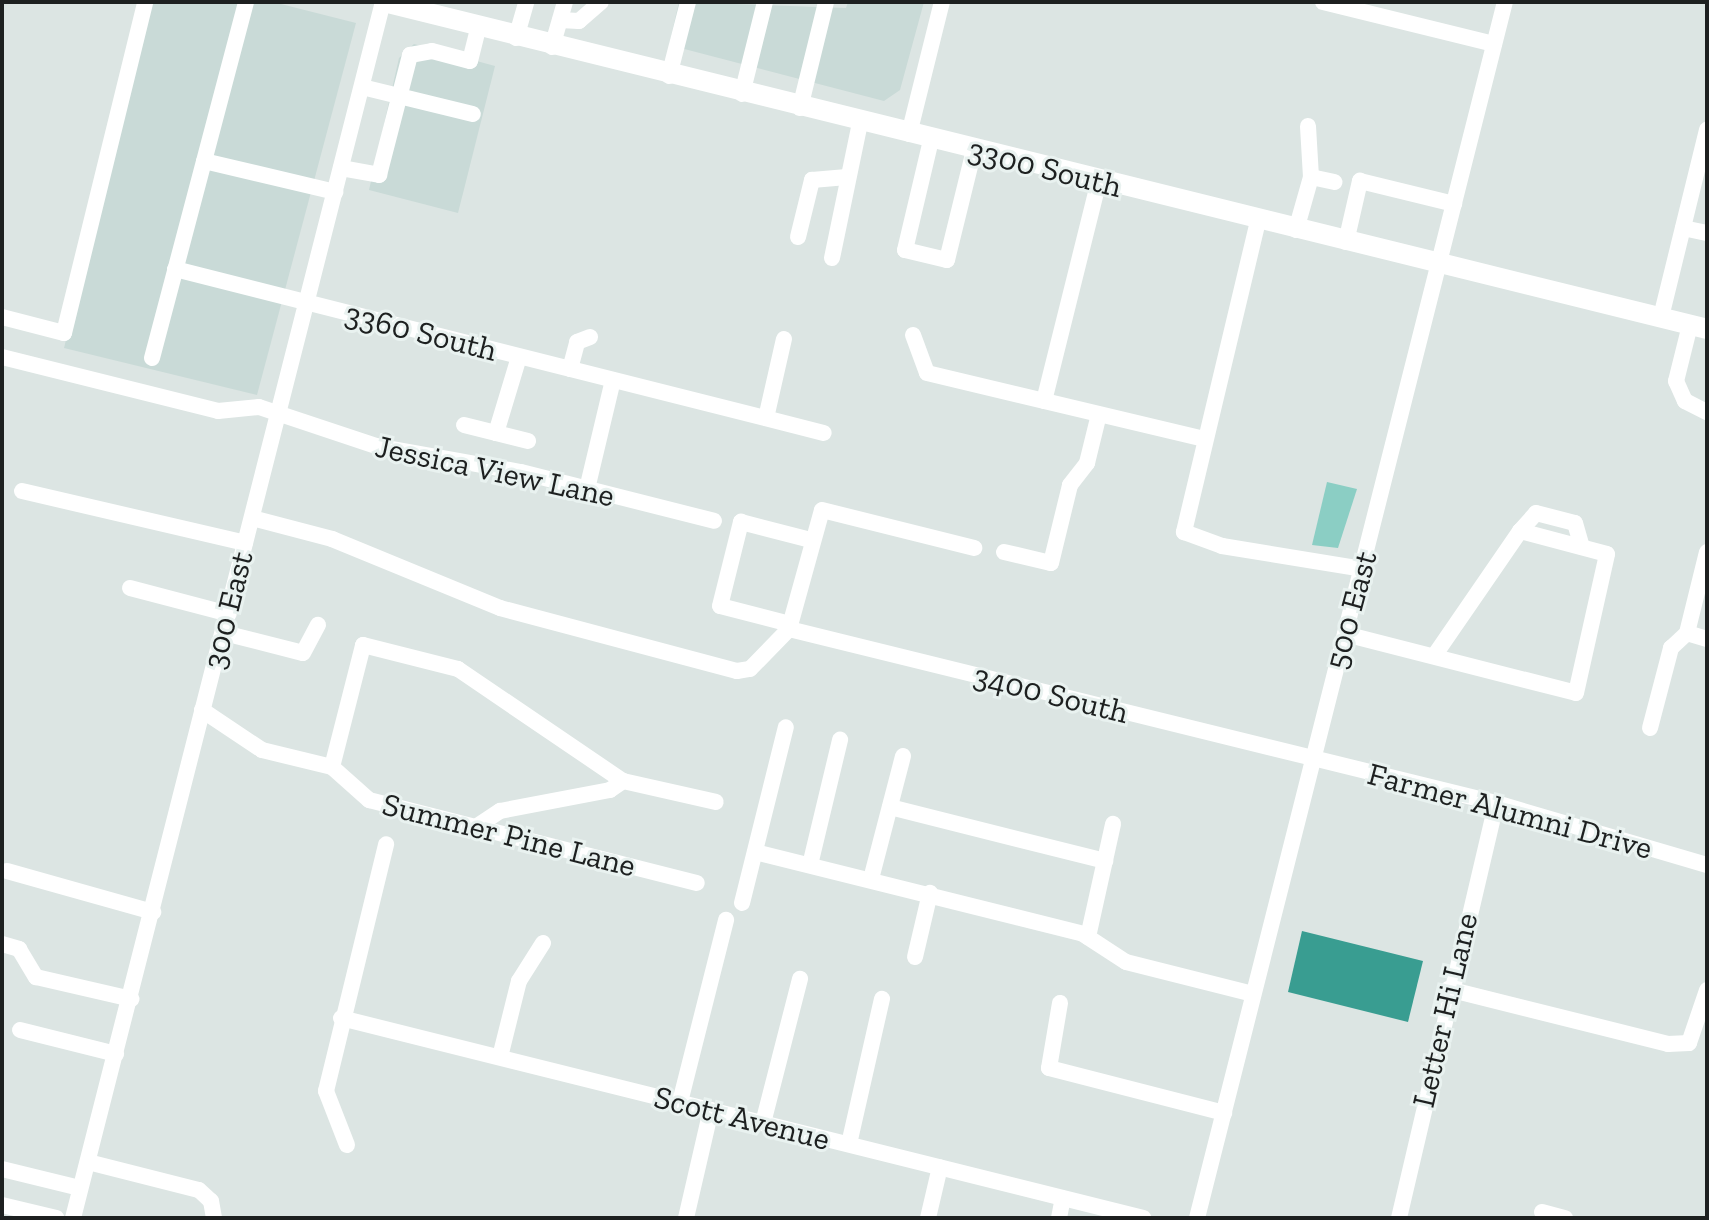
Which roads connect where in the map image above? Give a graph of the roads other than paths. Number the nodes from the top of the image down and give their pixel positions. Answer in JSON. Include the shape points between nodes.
{"nodes":[{"id":1,"x":145,"y":2,"type":"edge"},
{"id":2,"x":246,"y":2,"type":"edge"},
{"id":3,"x":383,"y":2,"type":"edge"},
{"id":4,"x":526,"y":2,"type":"edge"},
{"id":5,"x":565,"y":2,"type":"edge"},
{"id":6,"x":601,"y":2,"type":"edge"},
{"id":7,"x":688,"y":2,"type":"edge"},
{"id":8,"x":765,"y":2,"type":"edge"},
{"id":9,"x":826,"y":2,"type":"edge"},
{"id":10,"x":942,"y":2,"type":"edge"},
{"id":11,"x":1323,"y":2,"type":"edge"},
{"id":12,"x":1505,"y":2,"type":"edge"},
{"id":13,"x":560,"y":20,"type":"junction"},
{"id":14,"x":478,"y":29,"type":"junction"},
{"id":15,"x":516,"y":38,"type":"junction"},
{"id":16,"x":1494,"y":44,"type":"junction"},
{"id":17,"x":552,"y":47,"type":"junction"},
{"id":18,"x":669,"y":76,"type":"junction"},
{"id":19,"x":362,"y":87,"type":"junction"},
{"id":20,"x":742,"y":94,"type":"junction"},
{"id":21,"x":398,"y":96,"type":"junction"},
{"id":22,"x":800,"y":108,"type":"junction"},
{"id":23,"x":473,"y":114,"type":"dead end"},
{"id":24,"x":860,"y":123,"type":"junction"},
{"id":25,"x":1308,"y":126,"type":"dead end"},
{"id":26,"x":1707,"y":130,"type":"edge"},
{"id":27,"x":909,"y":134,"type":"junction"},
{"id":28,"x":931,"y":140,"type":"junction"},
{"id":29,"x":974,"y":150,"type":"junction"},
{"id":30,"x":204,"y":161,"type":"junction"},
{"id":31,"x":341,"y":168,"type":"junction"},
{"id":32,"x":847,"y":177,"type":"junction"},
{"id":33,"x":1311,"y":177,"type":"junction"},
{"id":34,"x":1099,"y":181,"type":"junction"},
{"id":35,"x":1334,"y":182,"type":"dead end"},
{"id":36,"x":335,"y":192,"type":"junction"},
{"id":37,"x":1454,"y":204,"type":"junction"},
{"id":38,"x":1258,"y":221,"type":"junction"},
{"id":39,"x":1683,"y":228,"type":"junction"},
{"id":40,"x":1296,"y":230,"type":"junction"},
{"id":41,"x":1707,"y":233,"type":"edge"},
{"id":42,"x":798,"y":237,"type":"dead end"},
{"id":43,"x":1346,"y":242,"type":"junction"},
{"id":44,"x":832,"y":258,"type":"dead end"},
{"id":45,"x":1439,"y":263,"type":"junction"},
{"id":46,"x":175,"y":269,"type":"junction"},
{"id":47,"x":306,"y":303,"type":"junction"},
{"id":48,"x":2,"y":317,"type":"edge"},
{"id":49,"x":1661,"y":317,"type":"junction"},
{"id":50,"x":1698,"y":327,"type":"edge"},
{"id":51,"x":913,"y":335,"type":"dead end"},
{"id":52,"x":590,"y":337,"type":"dead end"},
{"id":53,"x":784,"y":339,"type":"dead end"},
{"id":54,"x":2,"y":357,"type":"edge"},
{"id":55,"x":519,"y":357,"type":"junction"},
{"id":56,"x":152,"y":358,"type":"dead end"},
{"id":57,"x":570,"y":369,"type":"junction"},
{"id":58,"x":613,"y":380,"type":"junction"},
{"id":59,"x":1044,"y":401,"type":"junction"},
{"id":60,"x":1707,"y":412,"type":"edge"},
{"id":61,"x":1099,"y":414,"type":"junction"},
{"id":62,"x":766,"y":418,"type":"junction"},
{"id":63,"x":277,"y":419,"type":"junction"},
{"id":64,"x":464,"y":425,"type":"dead end"},
{"id":65,"x":496,"y":433,"type":"junction"},
{"id":66,"x":824,"y":433,"type":"dead end"},
{"id":67,"x":1203,"y":439,"type":"junction"},
{"id":68,"x":528,"y":441,"type":"dead end"},
{"id":69,"x":587,"y":489,"type":"junction"},
{"id":70,"x":22,"y":491,"type":"dead end"},
{"id":71,"x":252,"y":518,"type":"junction"},
{"id":72,"x":714,"y":521,"type":"dead end"},
{"id":73,"x":811,"y":540,"type":"junction"},
{"id":74,"x":245,"y":543,"type":"junction"},
{"id":75,"x":974,"y":548,"type":"dead end"},
{"id":76,"x":1004,"y":552,"type":"dead end"},
{"id":77,"x":1707,"y":552,"type":"edge"},
{"id":78,"x":1362,"y":569,"type":"junction"},
{"id":79,"x":130,"y":588,"type":"dead end"},
{"id":80,"x":229,"y":614,"type":"junction"},
{"id":81,"x":318,"y":625,"type":"dead end"},
{"id":82,"x":790,"y":626,"type":"junction"},
{"id":83,"x":224,"y":633,"type":"junction"},
{"id":84,"x":1687,"y":633,"type":"junction"},
{"id":85,"x":1345,"y":634,"type":"junction"},
{"id":86,"x":1707,"y":639,"type":"edge"},
{"id":87,"x":1434,"y":656,"type":"junction"},
{"id":88,"x":202,"y":710,"type":"junction"},
{"id":89,"x":786,"y":727,"type":"dead end"},
{"id":90,"x":1650,"y":728,"type":"dead end"},
{"id":91,"x":840,"y":740,"type":"dead end"},
{"id":92,"x":903,"y":756,"type":"dead end"},
{"id":93,"x":1313,"y":758,"type":"junction"},
{"id":94,"x":332,"y":767,"type":"junction"},
{"id":95,"x":623,"y":781,"type":"junction"},
{"id":96,"x":716,"y":802,"type":"dead end"},
{"id":97,"x":1496,"y":803,"type":"junction"},
{"id":98,"x":890,"y":807,"type":"junction"},
{"id":99,"x":1113,"y":824,"type":"dead end"},
{"id":100,"x":476,"y":827,"type":"junction"},
{"id":101,"x":386,"y":844,"type":"dead end"},
{"id":102,"x":755,"y":852,"type":"junction"},
{"id":103,"x":1105,"y":861,"type":"junction"},
{"id":104,"x":810,"y":865,"type":"junction"},
{"id":105,"x":1707,"y":865,"type":"edge"},
{"id":106,"x":7,"y":871,"type":"dead end"},
{"id":107,"x":871,"y":879,"type":"junction"},
{"id":108,"x":697,"y":883,"type":"dead end"},
{"id":109,"x":930,"y":893,"type":"junction"},
{"id":110,"x":742,"y":903,"type":"dead end"},
{"id":111,"x":153,"y":912,"type":"junction"},
{"id":112,"x":726,"y":920,"type":"dead end"},
{"id":113,"x":1088,"y":937,"type":"junction"},
{"id":114,"x":543,"y":943,"type":"dead end"},
{"id":115,"x":2,"y":944,"type":"edge"},
{"id":116,"x":915,"y":957,"type":"dead end"},
{"id":117,"x":800,"y":979,"type":"dead end"},
{"id":118,"x":1448,"y":989,"type":"junction"},
{"id":119,"x":1707,"y":990,"type":"edge"},
{"id":120,"x":1253,"y":994,"type":"junction"},
{"id":121,"x":131,"y":999,"type":"junction"},
{"id":122,"x":882,"y":999,"type":"dead end"},
{"id":123,"x":1060,"y":1003,"type":"dead end"},
{"id":124,"x":341,"y":1018,"type":"junction"},
{"id":125,"x":20,"y":1030,"type":"dead end"},
{"id":126,"x":116,"y":1054,"type":"junction"},
{"id":127,"x":500,"y":1057,"type":"junction"},
{"id":128,"x":680,"y":1102,"type":"junction"},
{"id":129,"x":711,"y":1110,"type":"junction"},
{"id":130,"x":1224,"y":1113,"type":"junction"},
{"id":131,"x":763,"y":1123,"type":"junction"},
{"id":132,"x":849,"y":1144,"type":"junction"},
{"id":133,"x":347,"y":1145,"type":"dead end"},
{"id":134,"x":88,"y":1162,"type":"junction"},
{"id":135,"x":940,"y":1167,"type":"junction"},
{"id":136,"x":2,"y":1169,"type":"edge"},
{"id":137,"x":80,"y":1188,"type":"junction"},
{"id":138,"x":1063,"y":1198,"type":"junction"},
{"id":139,"x":2,"y":1205,"type":"edge"},
{"id":140,"x":1542,"y":1212,"type":"dead end"},
{"id":141,"x":56,"y":1218,"type":"edge"},
{"id":142,"x":73,"y":1218,"type":"edge"},
{"id":143,"x":214,"y":1218,"type":"edge"},
{"id":144,"x":686,"y":1218,"type":"edge"},
{"id":145,"x":928,"y":1218,"type":"edge"},
{"id":146,"x":1059,"y":1218,"type":"edge"},
{"id":147,"x":1143,"y":1218,"type":"edge"},
{"id":148,"x":1197,"y":1218,"type":"edge"},
{"id":149,"x":1399,"y":1218,"type":"edge"},
{"id":150,"x":1565,"y":1218,"type":"edge"}],
"edges":[{"from":1,"to":48,"type":"street","via":[[64,333]]},
{"from":2,"to":30,"type":"street"},
{"from":3,"to":14,"type":"main road","name":"3300 South"},
{"from":3,"to":19,"type":"street","name":"300 East"},
{"from":4,"to":15,"type":"street"},
{"from":5,"to":13,"type":"street"},
{"from":6,"to":13,"type":"street","via":[[579,21]]},
{"from":7,"to":18,"type":"street"},
{"from":8,"to":20,"type":"street"},
{"from":9,"to":22,"type":"street"},
{"from":10,"to":27,"type":"street"},
{"from":11,"to":16,"type":"street"},
{"from":12,"to":16,"type":"street","name":"500 East"},
{"from":13,"to":17,"type":"street"},
{"from":14,"to":15,"type":"main road","name":"3300 South"},
{"from":14,"to":21,"type":"street","via":[[470,61],[432,51],[410,55]]},
{"from":15,"to":17,"type":"main road","name":"3300 South"},
{"from":16,"to":37,"type":"street","name":"500 East"},
{"from":17,"to":18,"type":"main road","name":"3300 South"},
{"from":18,"to":20,"type":"main road","name":"3300 South"},
{"from":19,"to":21,"type":"street"},
{"from":19,"to":31,"type":"street","name":"300 East"},
{"from":20,"to":22,"type":"main road","name":"3300 South"},
{"from":21,"to":23,"type":"street"},
{"from":21,"to":31,"type":"street","via":[[379,175]]},
{"from":22,"to":24,"type":"main road","name":"3300 South"},
{"from":24,"to":27,"type":"main road","name":"3300 South"},
{"from":24,"to":32,"type":"street"},
{"from":25,"to":33,"type":"street"},
{"from":26,"to":39,"type":"street"},
{"from":27,"to":28,"type":"main road","name":"3300 South"},
{"from":28,"to":29,"type":"main road","name":"3300 South"},
{"from":28,"to":29,"type":"street","via":[[905,250],[947,260]]},
{"from":29,"to":34,"type":"main road","name":"3300 South"},
{"from":30,"to":36,"type":"street"},
{"from":30,"to":46,"type":"street"},
{"from":31,"to":36,"type":"street","name":"300 East"},
{"from":32,"to":42,"type":"street","via":[[812,180]]},
{"from":32,"to":44,"type":"street"},
{"from":33,"to":35,"type":"street"},
{"from":33,"to":40,"type":"street"},
{"from":34,"to":38,"type":"main road","name":"3300 South"},
{"from":34,"to":59,"type":"street"},
{"from":36,"to":47,"type":"street","name":"300 East"},
{"from":37,"to":43,"type":"street","via":[[1360,181]]},
{"from":37,"to":45,"type":"street","name":"500 East"},
{"from":38,"to":40,"type":"main road","name":"3300 South"},
{"from":38,"to":67,"type":"street"},
{"from":39,"to":41,"type":"street"},
{"from":39,"to":49,"type":"street"},
{"from":40,"to":43,"type":"main road","name":"3300 South"},
{"from":43,"to":45,"type":"main road","name":"3300 South"},
{"from":45,"to":49,"type":"main road","name":"3300 South"},
{"from":45,"to":78,"type":"street","name":"500 East"},
{"from":46,"to":47,"type":"street","name":"3360 South"},
{"from":46,"to":56,"type":"street"},
{"from":47,"to":55,"type":"street","name":"3360 South"},
{"from":47,"to":63,"type":"street","name":"300 East"},
{"from":49,"to":50,"type":"main road","name":"3300 South"},
{"from":50,"to":60,"type":"street","via":[[1676,381],[1685,401]]},
{"from":51,"to":59,"type":"street","via":[[927,373]]},
{"from":52,"to":57,"type":"street","via":[[577,342]]},
{"from":53,"to":62,"type":"street"},
{"from":54,"to":63,"type":"street","name":"Jessica View Lane","via":[[218,411],[259,407]]},
{"from":55,"to":57,"type":"street","name":"3360 South"},
{"from":55,"to":65,"type":"street"},
{"from":57,"to":58,"type":"street","name":"3360 South"},
{"from":58,"to":62,"type":"street","name":"3360 South"},
{"from":58,"to":69,"type":"street"},
{"from":59,"to":61,"type":"street"},
{"from":61,"to":67,"type":"street"},
{"from":61,"to":76,"type":"street","via":[[1087,463],[1070,485],[1051,563]]},
{"from":62,"to":66,"type":"street","name":"3360 South"},
{"from":63,"to":69,"type":"street","name":"Jessica View Lane","via":[[432,460]]},
{"from":63,"to":71,"type":"street","name":"300 East"},
{"from":64,"to":65,"type":"street"},
{"from":65,"to":68,"type":"street"},
{"from":67,"to":78,"type":"street","via":[[1184,532],[1222,546]]},
{"from":69,"to":72,"type":"street","name":"Jessica View Lane"},
{"from":70,"to":74,"type":"street"},
{"from":71,"to":74,"type":"street","name":"300 East"},
{"from":71,"to":82,"type":"street","via":[[332,539],[500,608],[737,671],[750,669]]},
{"from":73,"to":75,"type":"street","via":[[822,510]]},
{"from":73,"to":82,"type":"street"},
{"from":73,"to":82,"type":"street","name":"3400 South","via":[[741,522],[720,606]]},
{"from":74,"to":80,"type":"street","name":"300 East"},
{"from":77,"to":84,"type":"street"},
{"from":78,"to":85,"type":"street","name":"500 East"},
{"from":79,"to":80,"type":"street"},
{"from":80,"to":83,"type":"street","name":"300 East"},
{"from":81,"to":83,"type":"street","via":[[303,653]]},
{"from":82,"to":93,"type":"street","name":"3400 South"},
{"from":83,"to":88,"type":"street","name":"300 East"},
{"from":84,"to":86,"type":"street"},
{"from":84,"to":90,"type":"street","via":[[1671,648]]},
{"from":85,"to":87,"type":"street"},
{"from":85,"to":93,"type":"street","name":"500 East"},
{"from":87,"to":87,"type":"street","via":[[1576,693],[1607,554],[1520,531]]},
{"from":88,"to":94,"type":"street","name":"Summer Pine Lane","via":[[262,750]]},
{"from":88,"to":111,"type":"street","name":"300 East"},
{"from":89,"to":102,"type":"street"},
{"from":91,"to":104,"type":"street"},
{"from":92,"to":98,"type":"street"},
{"from":93,"to":97,"type":"street","name":"Farmer Alumni Drive"},
{"from":93,"to":120,"type":"street","name":"500 East"},
{"from":94,"to":95,"type":"street","via":[[363,645],[458,669]]},
{"from":94,"to":100,"type":"street","name":"Summer Pine Lane","via":[[369,800]]},
{"from":95,"to":96,"type":"street"},
{"from":95,"to":100,"type":"street","via":[[500,811]]},
{"from":97,"to":105,"type":"street","name":"Farmer Alumni Drive"},
{"from":97,"to":118,"type":"street","name":"Letter Hi Lane"},
{"from":98,"to":103,"type":"street"},
{"from":98,"to":107,"type":"street"},
{"from":99,"to":103,"type":"street"},
{"from":100,"to":108,"type":"street","name":"Summer Pine Lane"},
{"from":101,"to":124,"type":"street"},
{"from":102,"to":104,"type":"street"},
{"from":102,"to":110,"type":"street"},
{"from":103,"to":113,"type":"street"},
{"from":104,"to":107,"type":"street"},
{"from":106,"to":111,"type":"street"},
{"from":107,"to":109,"type":"street"},
{"from":109,"to":113,"type":"street"},
{"from":109,"to":116,"type":"street"},
{"from":111,"to":121,"type":"street","name":"300 East"},
{"from":112,"to":128,"type":"street"},
{"from":113,"to":120,"type":"street","via":[[1126,962]]},
{"from":114,"to":127,"type":"street","via":[[519,981]]},
{"from":115,"to":121,"type":"street","via":[[19,949],[36,977]]},
{"from":117,"to":131,"type":"street"},
{"from":118,"to":119,"type":"street","via":[[1689,1043]]},
{"from":118,"to":149,"type":"street","name":"Letter Hi Lane"},
{"from":120,"to":130,"type":"street","name":"500 East"},
{"from":121,"to":126,"type":"street","name":"300 East"},
{"from":122,"to":132,"type":"street"},
{"from":123,"to":130,"type":"street","via":[[1049,1068]]},
{"from":124,"to":127,"type":"street","name":"Scott Avenue"},
{"from":124,"to":133,"type":"street","via":[[326,1091]]},
{"from":125,"to":126,"type":"street"},
{"from":126,"to":134,"type":"street","name":"300 East"},
{"from":127,"to":128,"type":"street","name":"Scott Avenue"},
{"from":128,"to":129,"type":"street","name":"Scott Avenue"},
{"from":129,"to":131,"type":"street","name":"Scott Avenue"},
{"from":129,"to":144,"type":"street"},
{"from":130,"to":148,"type":"street","name":"500 East"},
{"from":131,"to":132,"type":"street","name":"Scott Avenue"},
{"from":132,"to":135,"type":"street","name":"Scott Avenue"},
{"from":134,"to":137,"type":"street","name":"300 East"},
{"from":134,"to":143,"type":"street","via":[[199,1190]]},
{"from":135,"to":138,"type":"street","name":"Scott Avenue"},
{"from":135,"to":145,"type":"street"},
{"from":136,"to":137,"type":"street"},
{"from":137,"to":142,"type":"street","name":"300 East"},
{"from":138,"to":146,"type":"street"},
{"from":138,"to":147,"type":"street","name":"Scott Avenue"},
{"from":139,"to":141,"type":"street"},
{"from":140,"to":150,"type":"street"}]}
